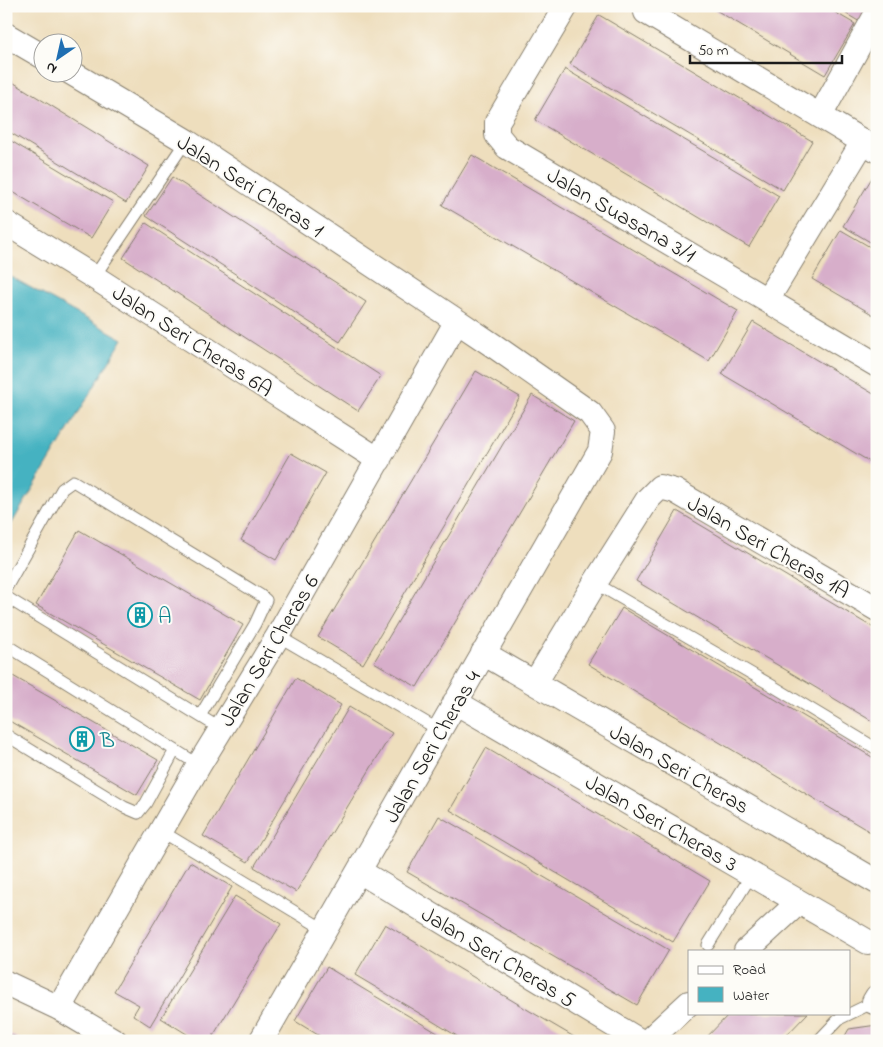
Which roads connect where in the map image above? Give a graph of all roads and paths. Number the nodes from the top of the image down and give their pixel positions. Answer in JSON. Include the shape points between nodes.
{"nodes":[{"id":1,"x":566,"y":6,"type":"edge"},
{"id":2,"x":646,"y":12,"type":"dead end"},
{"id":3,"x":877,"y":13,"type":"edge"},
{"id":4,"x":6,"y":35,"type":"edge"},
{"id":5,"x":32,"y":50,"type":"edge"},
{"id":6,"x":82,"y":79,"type":"edge"},
{"id":7,"x":820,"y":116,"type":"junction"},
{"id":8,"x":186,"y":141,"type":"junction"},
{"id":9,"x":870,"y":146,"type":"edge"},
{"id":10,"x":6,"y":223,"type":"edge"},
{"id":11,"x":94,"y":277,"type":"junction"},
{"id":12,"x":767,"y":300,"type":"junction"},
{"id":13,"x":457,"y":321,"type":"junction"},
{"id":14,"x":877,"y":365,"type":"edge"},
{"id":15,"x":379,"y":460,"type":"junction"},
{"id":16,"x":595,"y":583,"type":"junction"},
{"id":17,"x":6,"y":588,"type":"edge"},
{"id":18,"x":6,"y":597,"type":"edge"},
{"id":19,"x":877,"y":609,"type":"edge"},
{"id":20,"x":278,"y":636,"type":"junction"},
{"id":21,"x":6,"y":646,"type":"edge"},
{"id":22,"x":484,"y":653,"type":"junction"},
{"id":23,"x":535,"y":684,"type":"junction"},
{"id":24,"x":455,"y":702,"type":"junction"},
{"id":25,"x":200,"y":716,"type":"junction"},
{"id":26,"x":221,"y":729,"type":"junction"},
{"id":27,"x":440,"y":730,"type":"junction"},
{"id":28,"x":6,"y":735,"type":"edge"},
{"id":29,"x":877,"y":749,"type":"edge"},
{"id":30,"x":176,"y":750,"type":"junction"},
{"id":31,"x":199,"y":765,"type":"junction"},
{"id":32,"x":161,"y":831,"type":"junction"},
{"id":33,"x":358,"y":871,"type":"junction"},
{"id":34,"x":752,"y":874,"type":"junction"},
{"id":35,"x":877,"y":882,"type":"edge"},
{"id":36,"x":799,"y":902,"type":"junction"},
{"id":37,"x":325,"y":930,"type":"junction"},
{"id":38,"x":868,"y":942,"type":"dead end"},
{"id":39,"x":708,"y":945,"type":"dead end"},
{"id":40,"x":747,"y":950,"type":"edge"},
{"id":41,"x":6,"y":983,"type":"edge"},
{"id":42,"x":876,"y":1000,"type":"edge"},
{"id":43,"x":688,"y":1004,"type":"edge"},
{"id":44,"x":59,"y":1008,"type":"junction"},
{"id":45,"x":850,"y":1013,"type":"edge"},
{"id":46,"x":847,"y":1014,"type":"edge"},
{"id":47,"x":115,"y":1041,"type":"edge"},
{"id":48,"x":261,"y":1041,"type":"edge"},
{"id":49,"x":640,"y":1041,"type":"edge"},
{"id":50,"x":648,"y":1041,"type":"edge"},
{"id":51,"x":818,"y":1041,"type":"edge"}],
"edges":[{"from":1,"to":12,"type":"street","name":"Jalan Suasana 3/1","via":[[497,122],[497,135],[507,147]]},
{"from":2,"to":7,"type":"street"},
{"from":3,"to":7,"type":"street"},
{"from":4,"to":5,"type":"street"},
{"from":6,"to":8,"type":"street","name":"Jalan Seri Cheras 1"},
{"from":7,"to":9,"type":"street"},
{"from":8,"to":11,"type":"lane"},
{"from":8,"to":13,"type":"street","name":"Jalan Seri Cheras 1"},
{"from":9,"to":12,"type":"street"},
{"from":10,"to":11,"type":"street","name":"Jalan Seri Cheras 6A"},
{"from":11,"to":15,"type":"street","name":"Jalan Seri Cheras 6A"},
{"from":12,"to":14,"type":"street","name":"Jalan Suasana 3/1"},
{"from":13,"to":15,"type":"street","name":"Jalan Seri Cheras 6"},
{"from":13,"to":22,"type":"street","name":"Jalan Seri Cheras 4","via":[[590,413],[603,431],[600,451]]},
{"from":15,"to":20,"type":"street","name":"Jalan Seri Cheras 6"},
{"from":16,"to":19,"type":"street","name":"Jalan Seri Cheras 1A","via":[[648,499],[660,487],[675,491]]},
{"from":16,"to":23,"type":"street"},
{"from":16,"to":29,"type":"lane"},
{"from":17,"to":25,"type":"lane","via":[[62,489],[73,482],[260,595],[266,600],[261,612]]},
{"from":18,"to":25,"type":"lane"},
{"from":20,"to":26,"type":"street","name":"Jalan Seri Cheras 6"},
{"from":20,"to":27,"type":"lane"},
{"from":21,"to":30,"type":"lane"},
{"from":22,"to":23,"type":"street","name":"Jalan Seri Cheras"},
{"from":22,"to":24,"type":"street","name":"Jalan Seri Cheras 4"},
{"from":23,"to":35,"type":"street","name":"Jalan Seri Cheras"},
{"from":24,"to":27,"type":"street","name":"Jalan Seri Cheras 4"},
{"from":24,"to":34,"type":"street","name":"Jalan Seri Cheras 3"},
{"from":25,"to":26,"type":"lane"},
{"from":26,"to":31,"type":"street","name":"Jalan Seri Cheras 6"},
{"from":27,"to":33,"type":"street","name":"Jalan Seri Cheras 4"},
{"from":28,"to":30,"type":"lane","via":[[138,813]]},
{"from":30,"to":31,"type":"lane"},
{"from":31,"to":32,"type":"street","name":"Jalan Seri Cheras 6"},
{"from":32,"to":37,"type":"lane"},
{"from":32,"to":44,"type":"street","name":"Jalan Seri Cheras 6"},
{"from":33,"to":37,"type":"street","name":"Jalan Seri Cheras 4"},
{"from":33,"to":49,"type":"street","name":"Jalan Seri Cheras 5"},
{"from":34,"to":36,"type":"street","name":"Jalan Seri Cheras 3"},
{"from":34,"to":39,"type":"lane"},
{"from":36,"to":38,"type":"street","name":"Jalan Seri Cheras 3"},
{"from":36,"to":40,"type":"street"},
{"from":37,"to":48,"type":"street","name":"Jalan Seri Cheras 4"},
{"from":41,"to":44,"type":"street"},
{"from":42,"to":45,"type":"lane"},
{"from":43,"to":50,"type":"street"},
{"from":44,"to":47,"type":"street"},
{"from":46,"to":51,"type":"lane","via":[[839,1018]]}]}
